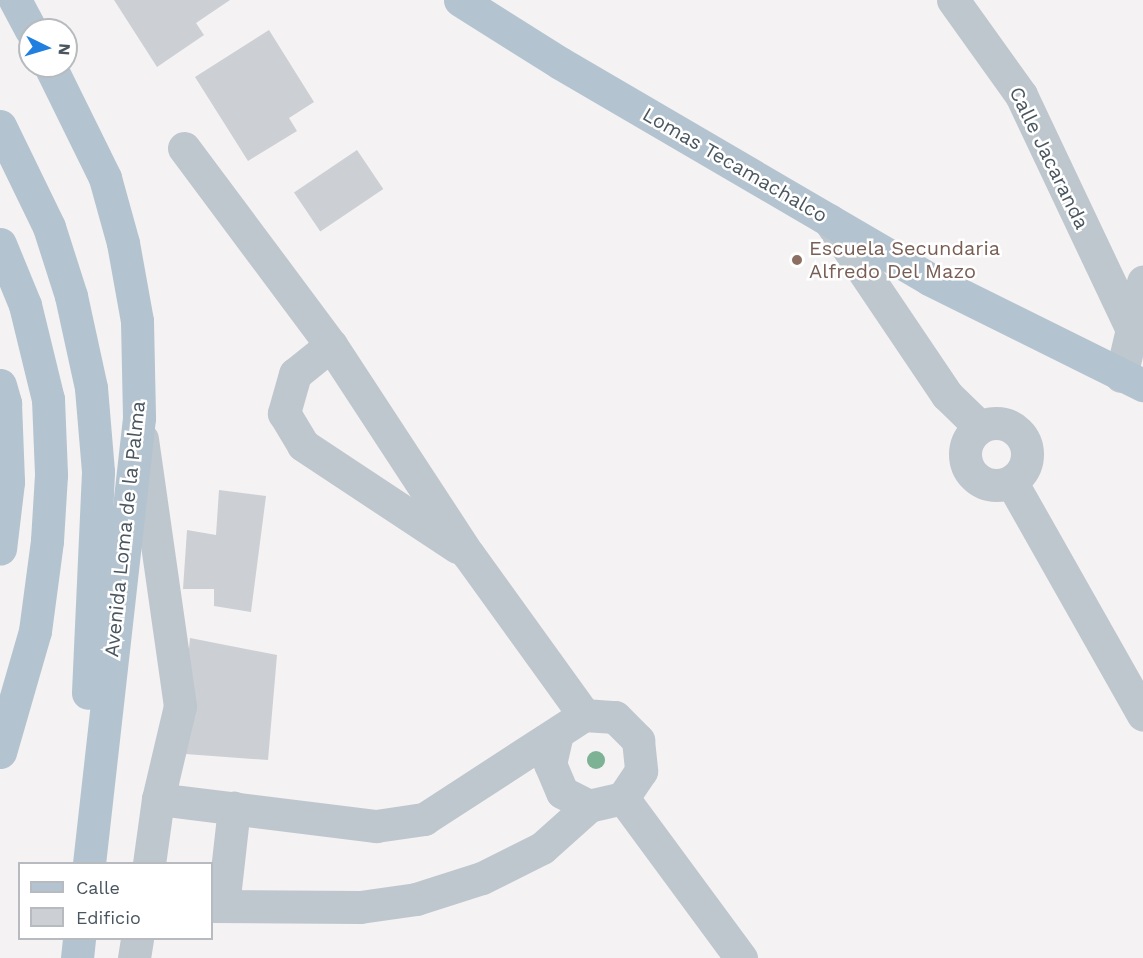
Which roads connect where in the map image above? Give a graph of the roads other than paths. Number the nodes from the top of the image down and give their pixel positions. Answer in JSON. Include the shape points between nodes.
{"nodes":[{"id":1,"x":22,"y":0,"type":"edge"},
{"id":2,"x":460,"y":0,"type":"edge"},
{"id":3,"x":953,"y":0,"type":"edge"},
{"id":4,"x":27,"y":18,"type":"edge"},
{"id":5,"x":37,"y":18,"type":"edge"},
{"id":6,"x":56,"y":78,"type":"edge"},
{"id":7,"x":62,"y":78,"type":"edge"},
{"id":8,"x":70,"y":104,"type":"junction"},
{"id":9,"x":0,"y":126,"type":"edge"},
{"id":10,"x":184,"y":148,"type":"dead end"},
{"id":11,"x":829,"y":220,"type":"junction"},
{"id":12,"x":0,"y":244,"type":"edge"},
{"id":13,"x":1143,"y":282,"type":"edge"},
{"id":14,"x":1130,"y":326,"type":"junction"},
{"id":15,"x":331,"y":345,"type":"junction"},
{"id":16,"x":1132,"y":380,"type":"edge"},
{"id":17,"x":0,"y":385,"type":"edge"},
{"id":18,"x":139,"y":418,"type":"junction"},
{"id":19,"x":979,"y":426,"type":"junction"},
{"id":20,"x":1012,"y":483,"type":"junction"},
{"id":21,"x":0,"y":549,"type":"edge"},
{"id":22,"x":468,"y":554,"type":"junction"},
{"id":23,"x":584,"y":715,"type":"junction"},
{"id":24,"x":1143,"y":715,"type":"edge"},
{"id":25,"x":557,"y":734,"type":"junction"},
{"id":26,"x":0,"y":752,"type":"edge"},
{"id":27,"x":623,"y":798,"type":"junction"},
{"id":28,"x":158,"y":799,"type":"junction"},
{"id":29,"x":589,"y":806,"type":"junction"},
{"id":30,"x":234,"y":808,"type":"junction"},
{"id":31,"x":94,"y":827,"type":"junction"},
{"id":32,"x":89,"y":862,"type":"edge"},
{"id":33,"x":149,"y":862,"type":"edge"},
{"id":34,"x":217,"y":906,"type":"edge"},
{"id":35,"x":79,"y":940,"type":"edge"},
{"id":36,"x":137,"y":940,"type":"edge"},
{"id":37,"x":77,"y":958,"type":"edge"},
{"id":38,"x":134,"y":958,"type":"edge"},
{"id":39,"x":741,"y":958,"type":"edge"}],
"edges":[{"from":1,"to":4,"type":"main road"},
{"from":1,"to":5,"type":"main road"},
{"from":2,"to":11,"type":"main road","name":"Lomas Tecamachalco"},
{"from":3,"to":14,"type":"street","name":"Calle Jacaranda","via":[[1021,95]]},
{"from":6,"to":8,"type":"main road","name":"Avenida Loma de la Palma"},
{"from":7,"to":8,"type":"main road"},
{"from":8,"to":18,"type":"main road","name":"Avenida Loma de la Palma","via":[[105,178],[123,243],[137,321]]},
{"from":9,"to":31,"type":"main road","via":[[49,227],[71,296],[91,388],[98,472],[88,700]]},
{"from":10,"to":15,"type":"street"},
{"from":11,"to":16,"type":"main road","name":"Lomas Tecamachalco","via":[[929,279]]},
{"from":11,"to":19,"type":"street","via":[[947,395]]},
{"from":12,"to":26,"type":"main road","via":[[25,305],[48,399],[51,475],[35,631]]},
{"from":13,"to":14,"type":"street"},
{"from":14,"to":16,"type":"street"},
{"from":15,"to":22,"type":"street"},
{"from":15,"to":22,"type":"street","via":[[294,374],[284,413],[303,445]]},
{"from":17,"to":21,"type":"main road","via":[[5,403],[8,482]]},
{"from":18,"to":28,"type":"street","via":[[180,706]]},
{"from":18,"to":31,"type":"main road","name":"Avenida Loma de la Palma"},
{"from":19,"to":20,"type":"street","via":[[964,446],[968,471],[987,486]]},
{"from":19,"to":20,"type":"street","via":[[1004,423],[1024,438],[1027,463]]},
{"from":20,"to":24,"type":"street"},
{"from":22,"to":23,"type":"street"},
{"from":23,"to":25,"type":"street"},
{"from":23,"to":27,"type":"street","via":[[615,717],[638,740],[641,771]]},
{"from":25,"to":29,"type":"street","via":[[550,764],[562,792]]},
{"from":25,"to":30,"type":"street","via":[[424,819],[376,826]]},
{"from":27,"to":29,"type":"street"},
{"from":27,"to":39,"type":"street"},
{"from":28,"to":30,"type":"street"},
{"from":28,"to":33,"type":"street"},
{"from":29,"to":34,"type":"street","via":[[542,848],[482,878],[417,899],[360,907]]},
{"from":30,"to":34,"type":"street"},
{"from":31,"to":32,"type":"main road","name":"Avenida Loma de la Palma"},
{"from":35,"to":37,"type":"main road"},
{"from":36,"to":38,"type":"street"}]}
